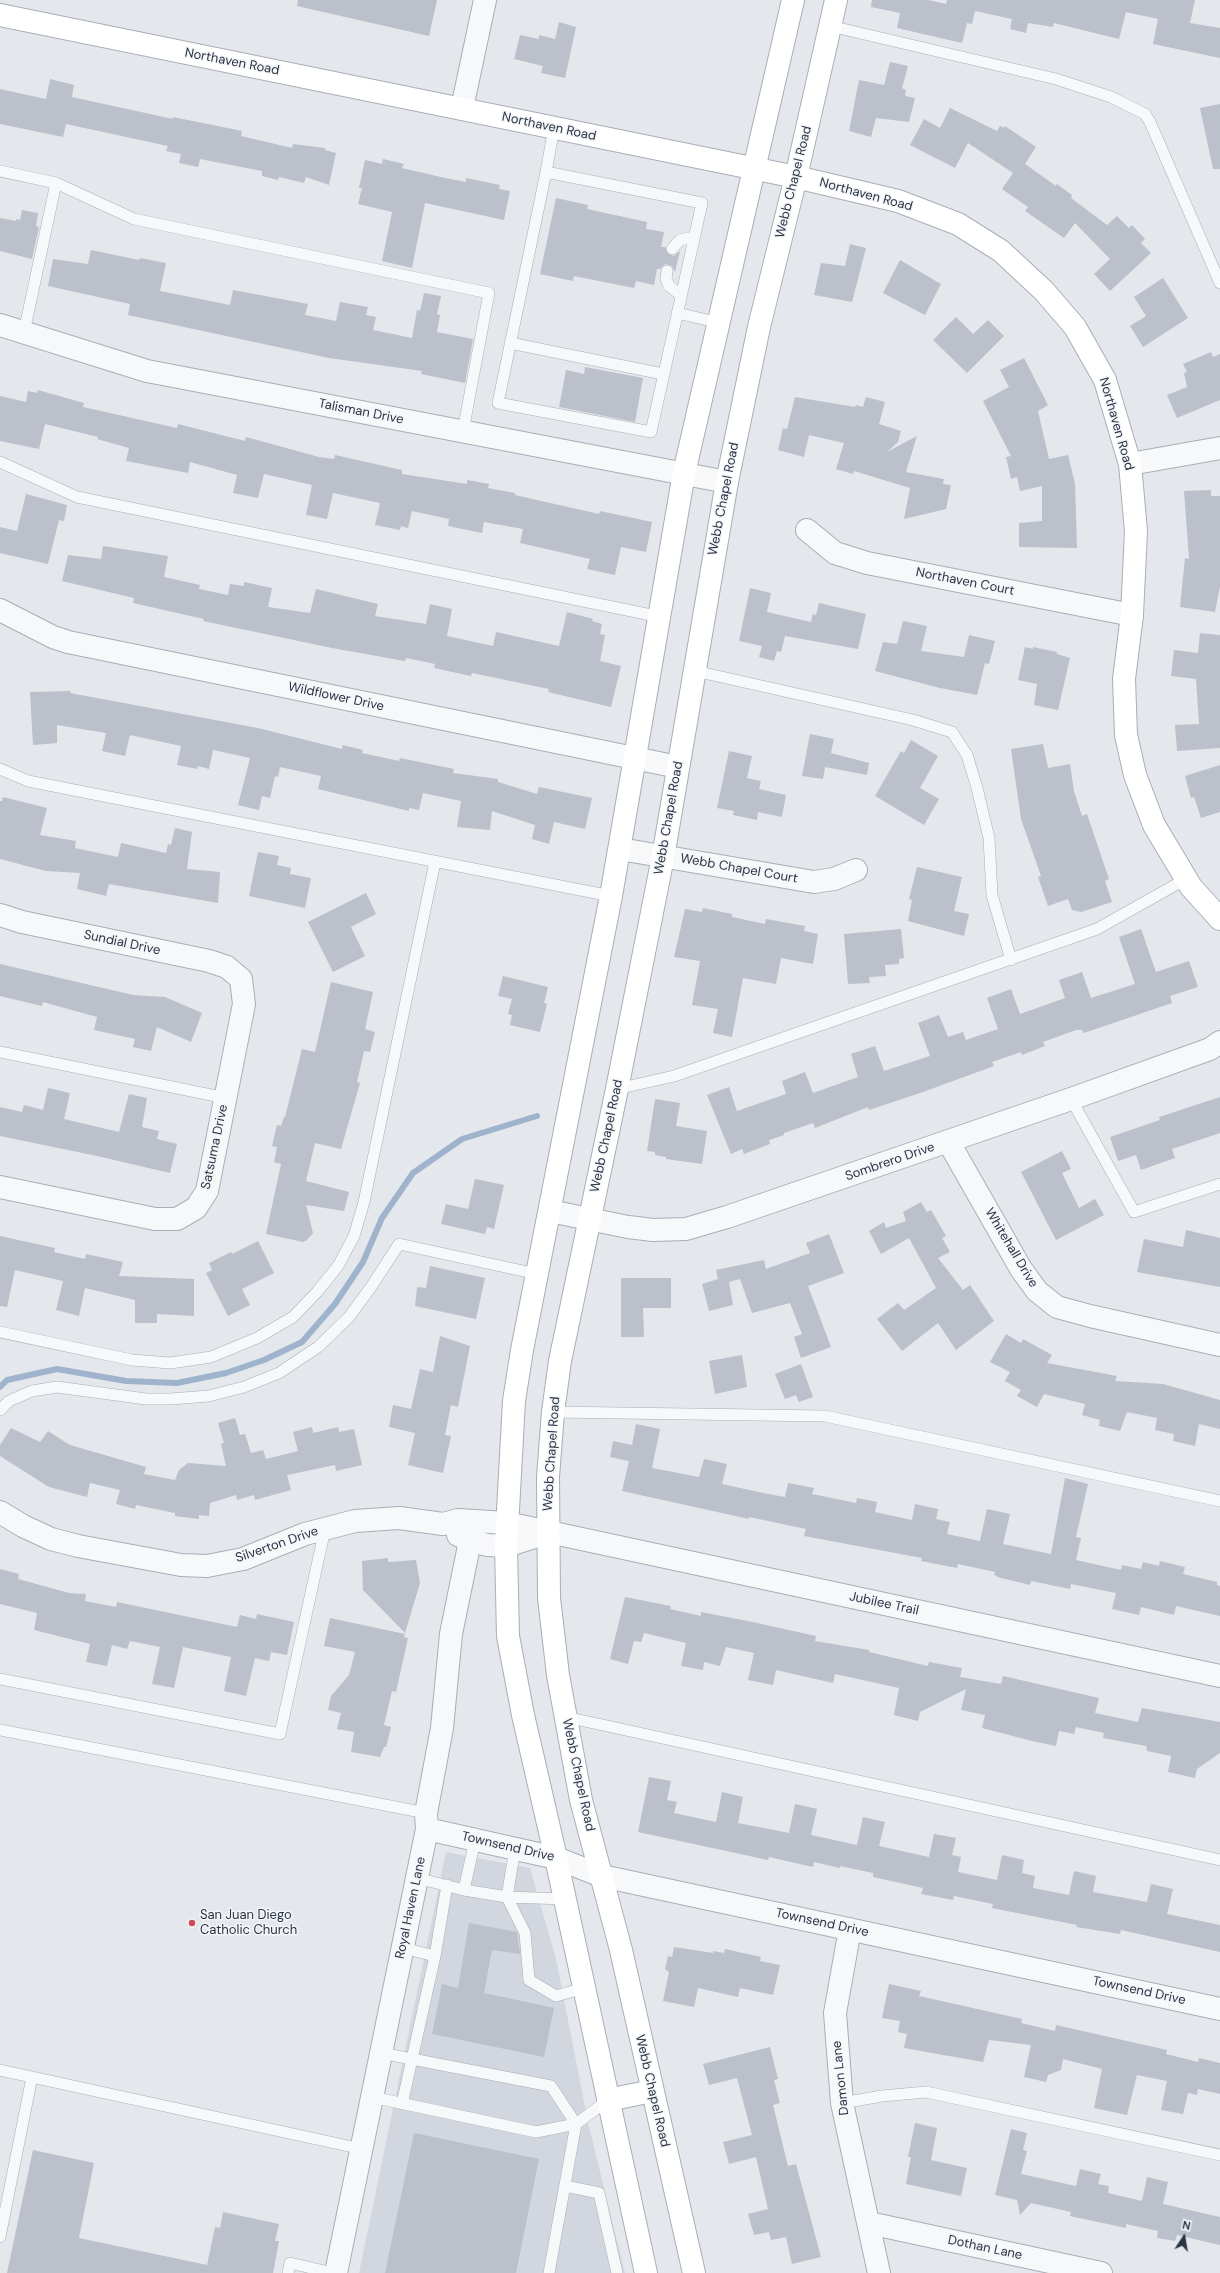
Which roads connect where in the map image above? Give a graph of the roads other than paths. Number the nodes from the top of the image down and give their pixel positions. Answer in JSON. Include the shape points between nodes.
{"nodes":[{"id":1,"x":485,"y":0,"type":"edge"},
{"id":2,"x":793,"y":0,"type":"edge"},
{"id":3,"x":836,"y":0,"type":"edge"},
{"id":4,"x":0,"y":15,"type":"edge"},
{"id":5,"x":830,"y":26,"type":"junction"},
{"id":6,"x":462,"y":108,"type":"junction"},
{"id":7,"x":554,"y":128,"type":"junction"},
{"id":8,"x":754,"y":170,"type":"junction"},
{"id":9,"x":0,"y":171,"type":"edge"},
{"id":10,"x":546,"y":172,"type":"junction"},
{"id":11,"x":796,"y":177,"type":"junction"},
{"id":12,"x":56,"y":183,"type":"junction"},
{"id":13,"x":694,"y":237,"type":"junction"},
{"id":14,"x":672,"y":249,"type":"dead end"},
{"id":15,"x":667,"y":271,"type":"dead end"},
{"id":16,"x":1220,"y":283,"type":"edge"},
{"id":17,"x":681,"y":295,"type":"junction"},
{"id":18,"x":677,"y":313,"type":"junction"},
{"id":19,"x":720,"y":323,"type":"junction"},
{"id":20,"x":0,"y":325,"type":"edge"},
{"id":21,"x":24,"y":332,"type":"junction"},
{"id":22,"x":510,"y":343,"type":"junction"},
{"id":23,"x":664,"y":374,"type":"junction"},
{"id":24,"x":463,"y":431,"type":"junction"},
{"id":25,"x":1220,"y":448,"type":"edge"},
{"id":26,"x":0,"y":462,"type":"edge"},
{"id":27,"x":1130,"y":464,"type":"junction"},
{"id":28,"x":684,"y":473,"type":"junction"},
{"id":29,"x":727,"y":482,"type":"junction"},
{"id":30,"x":807,"y":530,"type":"dead end"},
{"id":31,"x":0,"y":610,"type":"edge"},
{"id":32,"x":1132,"y":615,"type":"junction"},
{"id":33,"x":661,"y":617,"type":"junction"},
{"id":34,"x":695,"y":671,"type":"junction"},
{"id":35,"x":635,"y":758,"type":"junction"},
{"id":36,"x":678,"y":767,"type":"junction"},
{"id":37,"x":0,"y":770,"type":"edge"},
{"id":38,"x":620,"y":849,"type":"junction"},
{"id":39,"x":663,"y":857,"type":"junction"},
{"id":40,"x":435,"y":862,"type":"junction"},
{"id":41,"x":856,"y":870,"type":"dead end"},
{"id":42,"x":1186,"y":879,"type":"junction"},
{"id":43,"x":611,"y":896,"type":"junction"},
{"id":44,"x":0,"y":915,"type":"edge"},
{"id":45,"x":1220,"y":919,"type":"edge"},
{"id":46,"x":1010,"y":960,"type":"junction"},
{"id":47,"x":241,"y":979,"type":"joint"},
{"id":48,"x":1220,"y":1042,"type":"edge"},
{"id":49,"x":0,"y":1052,"type":"edge"},
{"id":50,"x":617,"y":1089,"type":"junction"},
{"id":51,"x":226,"y":1098,"type":"junction"},
{"id":52,"x":1071,"y":1099,"type":"junction"},
{"id":53,"x":948,"y":1142,"type":"junction"},
{"id":54,"x":1220,"y":1184,"type":"edge"},
{"id":55,"x":0,"y":1187,"type":"edge"},
{"id":56,"x":550,"y":1211,"type":"junction"},
{"id":57,"x":589,"y":1220,"type":"junction"},
{"id":58,"x":537,"y":1274,"type":"junction"},
{"id":59,"x":0,"y":1332,"type":"edge"},
{"id":60,"x":1220,"y":1345,"type":"edge"},
{"id":61,"x":0,"y":1410,"type":"edge"},
{"id":62,"x":553,"y":1412,"type":"junction"},
{"id":63,"x":1220,"y":1502,"type":"edge"},
{"id":64,"x":0,"y":1512,"type":"edge"},
{"id":65,"x":507,"y":1523,"type":"junction"},
{"id":66,"x":443,"y":1524,"type":"junction"},
{"id":67,"x":325,"y":1529,"type":"junction"},
{"id":68,"x":547,"y":1533,"type":"junction"},
{"id":69,"x":470,"y":1541,"type":"junction"},
{"id":70,"x":506,"y":1546,"type":"junction"},
{"id":71,"x":1220,"y":1676,"type":"edge"},
{"id":72,"x":0,"y":1679,"type":"edge"},
{"id":73,"x":566,"y":1717,"type":"junction"},
{"id":74,"x":0,"y":1730,"type":"edge"},
{"id":75,"x":426,"y":1821,"type":"junction"},
{"id":76,"x":475,"y":1840,"type":"junction"},
{"id":77,"x":515,"y":1848,"type":"junction"},
{"id":78,"x":556,"y":1858,"type":"junction"},
{"id":79,"x":1220,"y":1860,"type":"edge"},
{"id":80,"x":602,"y":1876,"type":"junction"},
{"id":81,"x":417,"y":1878,"type":"junction"},
{"id":82,"x":447,"y":1885,"type":"junction"},
{"id":83,"x":464,"y":1890,"type":"junction"},
{"id":84,"x":507,"y":1897,"type":"junction"},
{"id":85,"x":565,"y":1899,"type":"junction"},
{"id":86,"x":850,"y":1929,"type":"junction"},
{"id":87,"x":403,"y":1948,"type":"junction"},
{"id":88,"x":435,"y":1956,"type":"junction"},
{"id":89,"x":584,"y":1988,"type":"junction"},
{"id":90,"x":1220,"y":2009,"type":"edge"},
{"id":91,"x":381,"y":2053,"type":"junction"},
{"id":92,"x":412,"y":2059,"type":"junction"},
{"id":93,"x":0,"y":2070,"type":"edge"},
{"id":94,"x":32,"y":2077,"type":"junction"},
{"id":95,"x":652,"y":2091,"type":"junction"},
{"id":96,"x":372,"y":2097,"type":"junction"},
{"id":97,"x":608,"y":2100,"type":"junction"},
{"id":98,"x":842,"y":2103,"type":"junction"},
{"id":99,"x":402,"y":2104,"type":"junction"},
{"id":100,"x":576,"y":2124,"type":"junction"},
{"id":101,"x":362,"y":2149,"type":"junction"},
{"id":102,"x":1220,"y":2155,"type":"edge"},
{"id":103,"x":565,"y":2186,"type":"junction"},
{"id":104,"x":869,"y":2223,"type":"junction"},
{"id":105,"x":0,"y":2237,"type":"edge"},
{"id":106,"x":288,"y":2273,"type":"edge"},
{"id":107,"x":335,"y":2273,"type":"edge"},
{"id":108,"x":549,"y":2273,"type":"edge"},
{"id":109,"x":617,"y":2273,"type":"edge"},
{"id":110,"x":646,"y":2273,"type":"edge"},
{"id":111,"x":694,"y":2273,"type":"edge"},
{"id":112,"x":879,"y":2273,"type":"edge"},
{"id":113,"x":1101,"y":2273,"type":"edge"}],
"edges":[{"from":1,"to":6,"type":"street"},
{"from":2,"to":8,"type":"main road"},
{"from":3,"to":5,"type":"main road","name":"Webb Chapel Road"},
{"from":4,"to":6,"type":"main road","name":"Northaven Road"},
{"from":5,"to":11,"type":"main road","name":"Webb Chapel Road"},
{"from":5,"to":16,"type":"lane","via":[[1056,79],[1111,97],[1145,114]]},
{"from":6,"to":7,"type":"main road","name":"Northaven Road"},
{"from":7,"to":8,"type":"main road","name":"Northaven Road"},
{"from":7,"to":10,"type":"lane"},
{"from":8,"to":11,"type":"main road","name":"Northaven Road"},
{"from":8,"to":19,"type":"main road"},
{"from":9,"to":12,"type":"lane"},
{"from":10,"to":13,"type":"lane","via":[[702,203]]},
{"from":10,"to":22,"type":"lane"},
{"from":11,"to":27,"type":"main road","name":"Northaven Road","via":[[898,201],[958,224],[1001,251],[1044,291],[1075,327],[1106,380]]},
{"from":11,"to":29,"type":"main road","name":"Webb Chapel Road","via":[[758,327]]},
{"from":12,"to":21,"type":"lane"},
{"from":12,"to":24,"type":"lane","via":[[134,219],[489,293]]},
{"from":13,"to":14,"type":"lane","via":[[680,240]]},
{"from":13,"to":17,"type":"lane"},
{"from":15,"to":17,"type":"lane","via":[[666,279],[669,286]]},
{"from":17,"to":18,"type":"lane"},
{"from":18,"to":19,"type":"lane"},
{"from":18,"to":23,"type":"lane"},
{"from":19,"to":28,"type":"main road"},
{"from":20,"to":21,"type":"street","name":"Talisman Drive"},
{"from":21,"to":24,"type":"street","name":"Talisman Drive","via":[[147,371]]},
{"from":22,"to":23,"type":"lane"},
{"from":22,"to":23,"type":"lane","via":[[498,403],[651,432]]},
{"from":24,"to":28,"type":"street","name":"Talisman Drive"},
{"from":25,"to":27,"type":"street"},
{"from":26,"to":33,"type":"lane","via":[[77,497]]},
{"from":27,"to":32,"type":"main road","name":"Northaven Road","via":[[1136,531]]},
{"from":28,"to":29,"type":"street","name":"Talisman Drive"},
{"from":28,"to":33,"type":"main road"},
{"from":29,"to":34,"type":"main road","name":"Webb Chapel Road"},
{"from":30,"to":32,"type":"street","name":"Northaven Court","via":[[835,553],[867,563]]},
{"from":31,"to":35,"type":"street","name":"Wildflower Drive","via":[[68,642]]},
{"from":32,"to":42,"type":"main road","name":"Northaven Road","via":[[1124,679],[1126,736],[1135,775],[1154,825]]},
{"from":33,"to":35,"type":"main road"},
{"from":34,"to":36,"type":"main road","name":"Webb Chapel Road"},
{"from":34,"to":46,"type":"lane","via":[[913,720],[952,732],[967,755],[977,788],[989,838],[992,895]]},
{"from":35,"to":36,"type":"street","name":"Wildflower Drive"},
{"from":35,"to":38,"type":"main road"},
{"from":36,"to":39,"type":"main road","name":"Webb Chapel Road"},
{"from":37,"to":40,"type":"lane","via":[[28,781]]},
{"from":38,"to":39,"type":"street","name":"Webb Chapel Court"},
{"from":38,"to":43,"type":"main road"},
{"from":39,"to":41,"type":"street","name":"Webb Chapel Court","via":[[814,882],[834,879]]},
{"from":39,"to":50,"type":"main road","name":"Webb Chapel Road"},
{"from":40,"to":43,"type":"lane"},
{"from":40,"to":59,"type":"lane","via":[[364,1202],[354,1236],[338,1266],[317,1292],[293,1316],[257,1338],[211,1357],[170,1363],[132,1360]]},
{"from":42,"to":45,"type":"main road","name":"Northaven Road"},
{"from":42,"to":46,"type":"lane","via":[[1097,929]]},
{"from":43,"to":56,"type":"main road"},
{"from":44,"to":47,"type":"street","name":"Sundial Drive","via":[[22,922],[209,961],[227,967]]},
{"from":46,"to":50,"type":"lane","via":[[674,1076]]},
{"from":47,"to":51,"type":"street","name":"Satsuma Drive","via":[[244,1004]]},
{"from":48,"to":52,"type":"street","name":"Sombrero Drive","via":[[1210,1049]]},
{"from":49,"to":51,"type":"lane"},
{"from":50,"to":57,"type":"main road","name":"Webb Chapel Road"},
{"from":51,"to":55,"type":"street","name":"Satsuma Drive","via":[[207,1191],[196,1208],[177,1219],[155,1220]]},
{"from":52,"to":53,"type":"street","name":"Sombrero Drive"},
{"from":52,"to":54,"type":"lane","via":[[1134,1212]]},
{"from":53,"to":57,"type":"street","name":"Sombrero Drive","via":[[686,1230],[646,1229]]},
{"from":53,"to":60,"type":"street","name":"Whitehall Drive","via":[[1021,1269],[1037,1291],[1052,1303],[1090,1316]]},
{"from":56,"to":57,"type":"street","name":"Sombrero Drive"},
{"from":56,"to":58,"type":"main road"},
{"from":57,"to":62,"type":"main road","name":"Webb Chapel Road","via":[[560,1361]]},
{"from":58,"to":61,"type":"lane","via":[[399,1244],[349,1317],[318,1347],[279,1373],[244,1387],[209,1396],[170,1399],[146,1399],[57,1387],[32,1391],[10,1401]]},
{"from":58,"to":65,"type":"main road","via":[[514,1401]]},
{"from":62,"to":63,"type":"lane","via":[[825,1416]]},
{"from":62,"to":68,"type":"main road","name":"Webb Chapel Road"},
{"from":64,"to":67,"type":"street","name":"Silverton Drive","via":[[51,1539],[181,1565],[207,1566],[244,1560],[305,1534]]},
{"from":65,"to":66,"type":"street","name":"Silverton Drive","via":[[458,1520]]},
{"from":65,"to":68,"type":"street","name":"Silverton Drive"},
{"from":65,"to":70,"type":"main road"},
{"from":66,"to":67,"type":"street","name":"Silverton Drive","via":[[399,1518],[355,1520]]},
{"from":66,"to":69,"type":"street","name":"Silverton Drive","via":[[455,1534]]},
{"from":67,"to":72,"type":"lane","via":[[280,1734]]},
{"from":68,"to":70,"type":"street","name":"Silverton Drive"},
{"from":68,"to":71,"type":"street","name":"Jubilee Trail"},
{"from":68,"to":73,"type":"main road","name":"Webb Chapel Road","via":[[549,1598]]},
{"from":69,"to":70,"type":"street","name":"Silverton Drive"},
{"from":69,"to":75,"type":"street","name":"Royal Haven Lane","via":[[451,1634],[442,1728]]},
{"from":70,"to":78,"type":"main road","via":[[508,1636],[523,1715]]},
{"from":73,"to":79,"type":"lane"},
{"from":73,"to":80,"type":"main road","name":"Webb Chapel Road","via":[[582,1800]]},
{"from":74,"to":75,"type":"lane"},
{"from":75,"to":76,"type":"street","name":"Townsend Drive"},
{"from":75,"to":81,"type":"street","name":"Royal Haven Lane"},
{"from":76,"to":77,"type":"street","name":"Townsend Drive"},
{"from":76,"to":83,"type":"lane"},
{"from":77,"to":78,"type":"street","name":"Townsend Drive"},
{"from":77,"to":84,"type":"lane"},
{"from":78,"to":80,"type":"street","name":"Townsend Drive"},
{"from":78,"to":85,"type":"main road"},
{"from":80,"to":86,"type":"street","name":"Townsend Drive"},
{"from":80,"to":95,"type":"main road","name":"Webb Chapel Road"},
{"from":81,"to":82,"type":"lane"},
{"from":81,"to":87,"type":"street","name":"Royal Haven Lane"},
{"from":82,"to":83,"type":"lane"},
{"from":82,"to":88,"type":"lane"},
{"from":83,"to":84,"type":"lane"},
{"from":84,"to":85,"type":"lane"},
{"from":84,"to":89,"type":"lane","via":[[525,1933],[529,1980],[556,1996]]},
{"from":85,"to":89,"type":"main road"},
{"from":86,"to":90,"type":"street","name":"Townsend Drive"},
{"from":86,"to":98,"type":"street","name":"Damon Lane","via":[[835,2013]]},
{"from":87,"to":88,"type":"lane"},
{"from":87,"to":91,"type":"street","name":"Royal Haven Lane"},
{"from":88,"to":92,"type":"lane"},
{"from":89,"to":97,"type":"main road"},
{"from":91,"to":92,"type":"lane"},
{"from":91,"to":96,"type":"street","name":"Royal Haven Lane"},
{"from":92,"to":99,"type":"lane"},
{"from":92,"to":100,"type":"lane","via":[[551,2086]]},
{"from":93,"to":94,"type":"lane"},
{"from":94,"to":101,"type":"lane"},
{"from":94,"to":105,"type":"lane"},
{"from":95,"to":97,"type":"main road"},
{"from":95,"to":111,"type":"main road","name":"Webb Chapel Road"},
{"from":96,"to":99,"type":"lane"},
{"from":96,"to":101,"type":"street","name":"Royal Haven Lane"},
{"from":97,"to":100,"type":"lane"},
{"from":97,"to":110,"type":"main road"},
{"from":98,"to":102,"type":"lane","via":[[926,2092]]},
{"from":98,"to":104,"type":"street","name":"Damon Lane"},
{"from":99,"to":100,"type":"lane","via":[[536,2132]]},
{"from":100,"to":103,"type":"lane"},
{"from":101,"to":107,"type":"street","name":"Royal Haven Lane"},
{"from":103,"to":108,"type":"lane"},
{"from":103,"to":109,"type":"lane","via":[[599,2193]]},
{"from":104,"to":112,"type":"street","name":"Damon Lane"},
{"from":104,"to":113,"type":"street","name":"Dothan Lane"},
{"from":106,"to":107,"type":"lane","via":[[290,2264]]}]}
